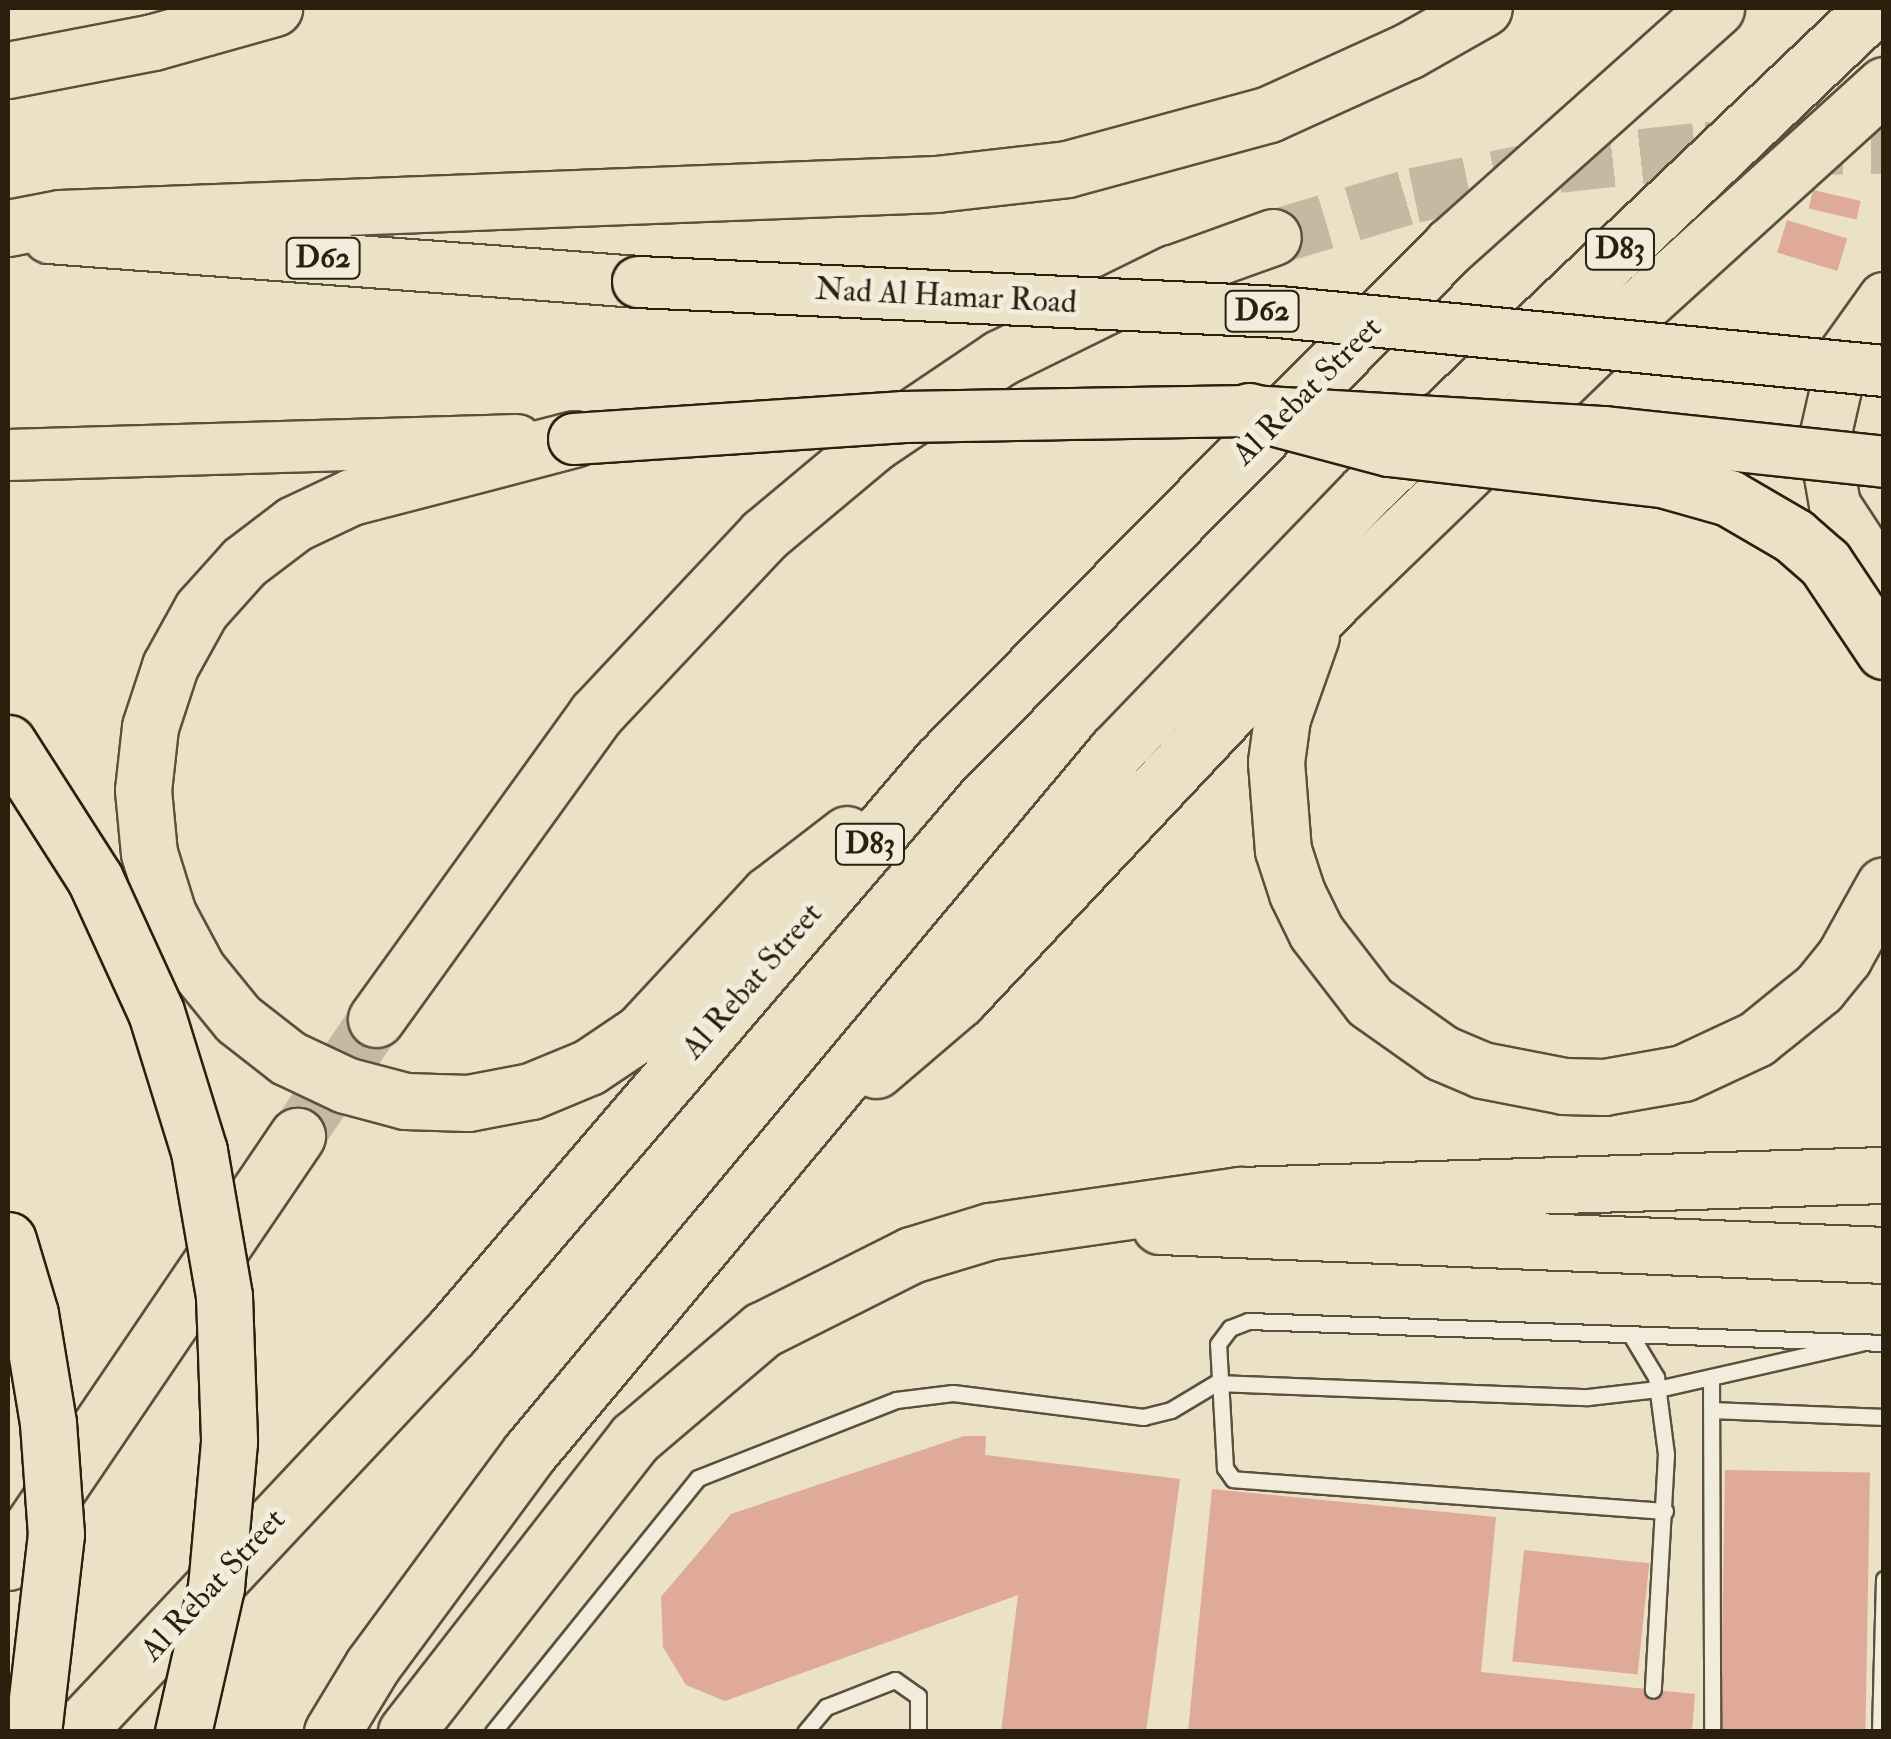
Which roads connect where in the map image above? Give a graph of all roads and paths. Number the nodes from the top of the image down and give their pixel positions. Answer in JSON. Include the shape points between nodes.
{"nodes":[{"id":1,"x":274,"y":8,"type":"edge"},
{"id":2,"x":1484,"y":8,"type":"edge"},
{"id":3,"x":1716,"y":8,"type":"edge"},
{"id":4,"x":1874,"y":8,"type":"edge"},
{"id":5,"x":8,"y":70,"type":"edge"},
{"id":6,"x":1884,"y":85,"type":"edge"},
{"id":7,"x":8,"y":232,"type":"edge"},
{"id":8,"x":1273,"y":237,"type":"tunnel mouth"},
{"id":9,"x":1884,"y":298,"type":"edge"},
{"id":10,"x":1884,"y":370,"type":"edge"},
{"id":11,"x":1249,"y":411,"type":"junction"},
{"id":12,"x":574,"y":439,"type":"junction"},
{"id":13,"x":8,"y":455,"type":"edge"},
{"id":14,"x":1884,"y":462,"type":"edge"},
{"id":15,"x":1884,"y":580,"type":"edge"},
{"id":16,"x":1336,"y":598,"type":"junction"},
{"id":17,"x":1884,"y":652,"type":"edge"},
{"id":18,"x":8,"y":742,"type":"edge"},
{"id":19,"x":940,"y":762,"type":"junction"},
{"id":20,"x":1884,"y":886,"type":"edge"},
{"id":21,"x":376,"y":1020,"type":"tunnel mouth"},
{"id":22,"x":297,"y":1136,"type":"tunnel mouth"},
{"id":23,"x":790,"y":1136,"type":"junction"},
{"id":24,"x":1884,"y":1175,"type":"edge"},
{"id":25,"x":1072,"y":1216,"type":"junction"},
{"id":26,"x":8,"y":1240,"type":"edge"},
{"id":27,"x":1884,"y":1255,"type":"edge"},
{"id":28,"x":1632,"y":1337,"type":"junction"},
{"id":29,"x":1860,"y":1343,"type":"junction"},
{"id":30,"x":1884,"y":1344,"type":"edge"},
{"id":31,"x":1711,"y":1376,"type":"junction"},
{"id":32,"x":1216,"y":1384,"type":"junction"},
{"id":33,"x":1658,"y":1389,"type":"junction"},
{"id":34,"x":1712,"y":1410,"type":"junction"},
{"id":35,"x":1884,"y":1417,"type":"edge"},
{"id":36,"x":1665,"y":1511,"type":"junction"},
{"id":37,"x":8,"y":1562,"type":"edge"},
{"id":38,"x":1884,"y":1579,"type":"edge"},
{"id":39,"x":1653,"y":1690,"type":"dead end"},
{"id":40,"x":33,"y":1732,"type":"edge"},
{"id":41,"x":76,"y":1732,"type":"edge"},
{"id":42,"x":183,"y":1732,"type":"edge"},
{"id":43,"x":332,"y":1732,"type":"edge"},
{"id":44,"x":406,"y":1732,"type":"edge"},
{"id":45,"x":493,"y":1732,"type":"edge"},
{"id":46,"x":805,"y":1732,"type":"edge"},
{"id":47,"x":918,"y":1732,"type":"edge"},
{"id":48,"x":1712,"y":1732,"type":"edge"},
{"id":49,"x":1880,"y":1732,"type":"edge"}],
"edges":[{"from":1,"to":5,"type":"highway","via":[[153,42]]},
{"from":2,"to":7,"type":"highway","via":[[1269,114],[1132,156],[1051,172],[936,184],[60,218]]},
{"from":3,"to":19,"type":"highway","name":"Al Rebat Street","number":"D83","via":[[1450,246]]},
{"from":4,"to":23,"type":"highway","number":"D83","via":[[1366,490],[1037,840]]},
{"from":6,"to":16,"type":"highway","via":[[1604,339]]},
{"from":7,"to":10,"type":"main road","name":"Nad Al Hamar Road","number":"D62","bridge":true,"via":[[638,282],[1279,312]]},
{"from":8,"to":21,"type":"highway","via":[[1173,273],[1000,358],[874,443],[764,535],[596,714]]},
{"from":9,"to":15,"type":"main road","via":[[1844,354],[1824,442],[1835,505]]},
{"from":11,"to":12,"type":"main road","bridge":true,"via":[[904,417]]},
{"from":11,"to":14,"type":"main road","bridge":true,"via":[[1605,432]]},
{"from":11,"to":17,"type":"highway","bridge":true,"via":[[1389,448],[1662,479],[1729,498],[1794,536],[1824,563]]},
{"from":12,"to":13,"type":"main road"},
{"from":12,"to":19,"type":"highway","via":[[351,496],[294,524],[244,562],[194,624],[170,666],[150,726],[143,790],[149,853],[168,914],[198,970],[238,1019],[288,1058],[344,1085],[406,1101],[468,1103],[531,1091],[589,1067],[641,1032],[769,894]]},
{"from":16,"to":20,"type":"highway","via":[[1312,635],[1282,718],[1276,762],[1284,850],[1309,919],[1340,969],[1404,1030],[1442,1053],[1482,1070],[1564,1086],[1644,1082],[1696,1068],[1756,1039],[1819,988]]},
{"from":16,"to":23,"type":"highway","via":[[959,999]]},
{"from":18,"to":42,"type":"highway","bridge":true,"via":[[96,879],[156,1012],[199,1151],[224,1296],[229,1442],[216,1587]]},
{"from":19,"to":41,"type":"highway","name":"Al Rebat Street","number":"D83","via":[[451,1333]]},
{"from":22,"to":37,"type":"highway"},
{"from":23,"to":43,"type":"highway","number":"D83","via":[[529,1453],[372,1666]]},
{"from":24,"to":25,"type":"highway","via":[[1240,1194]]},
{"from":25,"to":27,"type":"highway","via":[[1212,1233]]},
{"from":25,"to":44,"type":"highway","via":[[911,1255],[762,1330],[696,1380],[581,1501]]},
{"from":26,"to":40,"type":"highway","bridge":true,"via":[[42,1387],[56,1534]]},
{"from":28,"to":29,"type":"lane"},
{"from":28,"to":32,"type":"lane","via":[[1248,1321],[1222,1335]]},
{"from":28,"to":33,"type":"lane"},
{"from":29,"to":30,"type":"lane"},
{"from":29,"to":31,"type":"lane"},
{"from":31,"to":33,"type":"lane"},
{"from":31,"to":34,"type":"lane"},
{"from":32,"to":33,"type":"lane","via":[[1569,1398]]},
{"from":32,"to":36,"type":"lane","via":[[1226,1472],[1236,1480]]},
{"from":32,"to":45,"type":"lane","via":[[1171,1410],[1143,1417],[973,1394],[916,1396],[728,1462],[674,1502]]},
{"from":33,"to":36,"type":"lane"},
{"from":34,"to":35,"type":"lane"},
{"from":34,"to":48,"type":"lane"},
{"from":36,"to":39,"type":"lane"},
{"from":38,"to":49,"type":"lane"},
{"from":46,"to":47,"type":"lane","via":[[826,1707],[896,1680],[918,1696]]}]}
